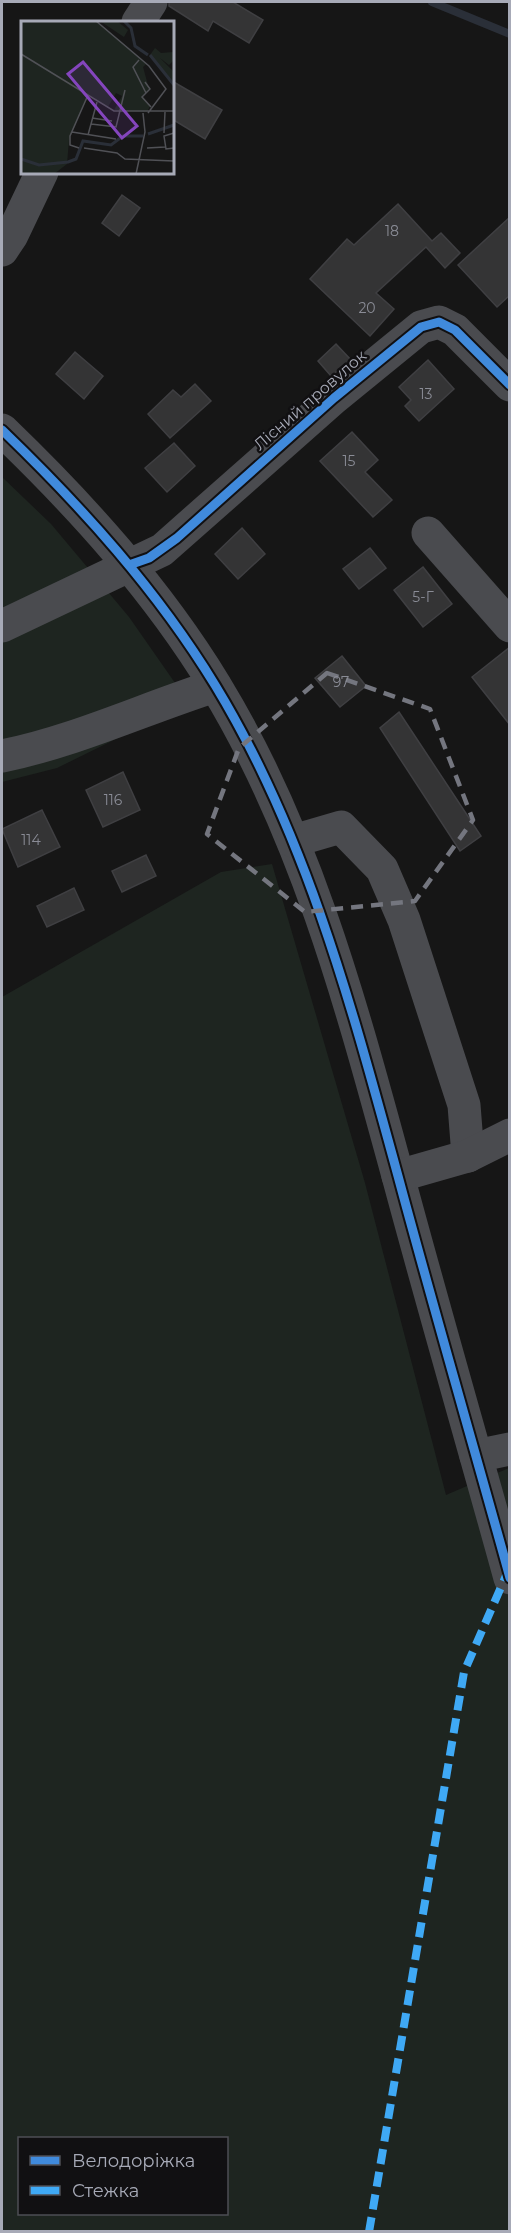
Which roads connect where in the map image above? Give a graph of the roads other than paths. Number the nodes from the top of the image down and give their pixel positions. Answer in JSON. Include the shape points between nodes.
{"nodes":[{"id":1,"x":151,"y":2,"type":"edge"},
{"id":2,"x":139,"y":21,"type":"edge"},
{"id":3,"x":41,"y":174,"type":"edge"},
{"id":4,"x":2,"y":250,"type":"edge"},
{"id":5,"x":510,"y":385,"type":"edge"},
{"id":6,"x":2,"y":430,"type":"edge"},
{"id":7,"x":428,"y":533,"type":"dead end"},
{"id":8,"x":129,"y":565,"type":"junction"},
{"id":9,"x":2,"y":626,"type":"edge"},
{"id":10,"x":510,"y":626,"type":"edge"},
{"id":11,"x":215,"y":686,"type":"junction"},
{"id":12,"x":2,"y":756,"type":"edge"},
{"id":13,"x":293,"y":841,"type":"junction"},
{"id":14,"x":510,"y":1135,"type":"edge"},
{"id":15,"x":468,"y":1156,"type":"junction"},
{"id":16,"x":398,"y":1176,"type":"junction"},
{"id":17,"x":510,"y":1449,"type":"edge"},
{"id":18,"x":476,"y":1456,"type":"junction"},
{"id":19,"x":510,"y":1578,"type":"edge"}],
"edges":[{"from":1,"to":2,"type":"street"},
{"from":3,"to":4,"type":"street"},
{"from":5,"to":8,"type":"street","name":"Лісний провулок","via":[[455,330],[439,322],[422,327],[343,390],[177,538],[149,558]]},
{"from":6,"to":8,"type":"street","via":[[75,502]]},
{"from":7,"to":10,"type":"street"},
{"from":8,"to":9,"type":"street","name":"Лісний провулок"},
{"from":8,"to":11,"type":"street"},
{"from":11,"to":12,"type":"street","via":[[68,740]]},
{"from":11,"to":13,"type":"street"},
{"from":13,"to":15,"type":"street","via":[[341,827],[382,869],[404,920],[464,1105]]},
{"from":13,"to":16,"type":"street","via":[[348,994]]},
{"from":14,"to":15,"type":"street"},
{"from":15,"to":16,"type":"street"},
{"from":16,"to":18,"type":"street"},
{"from":17,"to":18,"type":"street"},
{"from":18,"to":19,"type":"street"}]}
